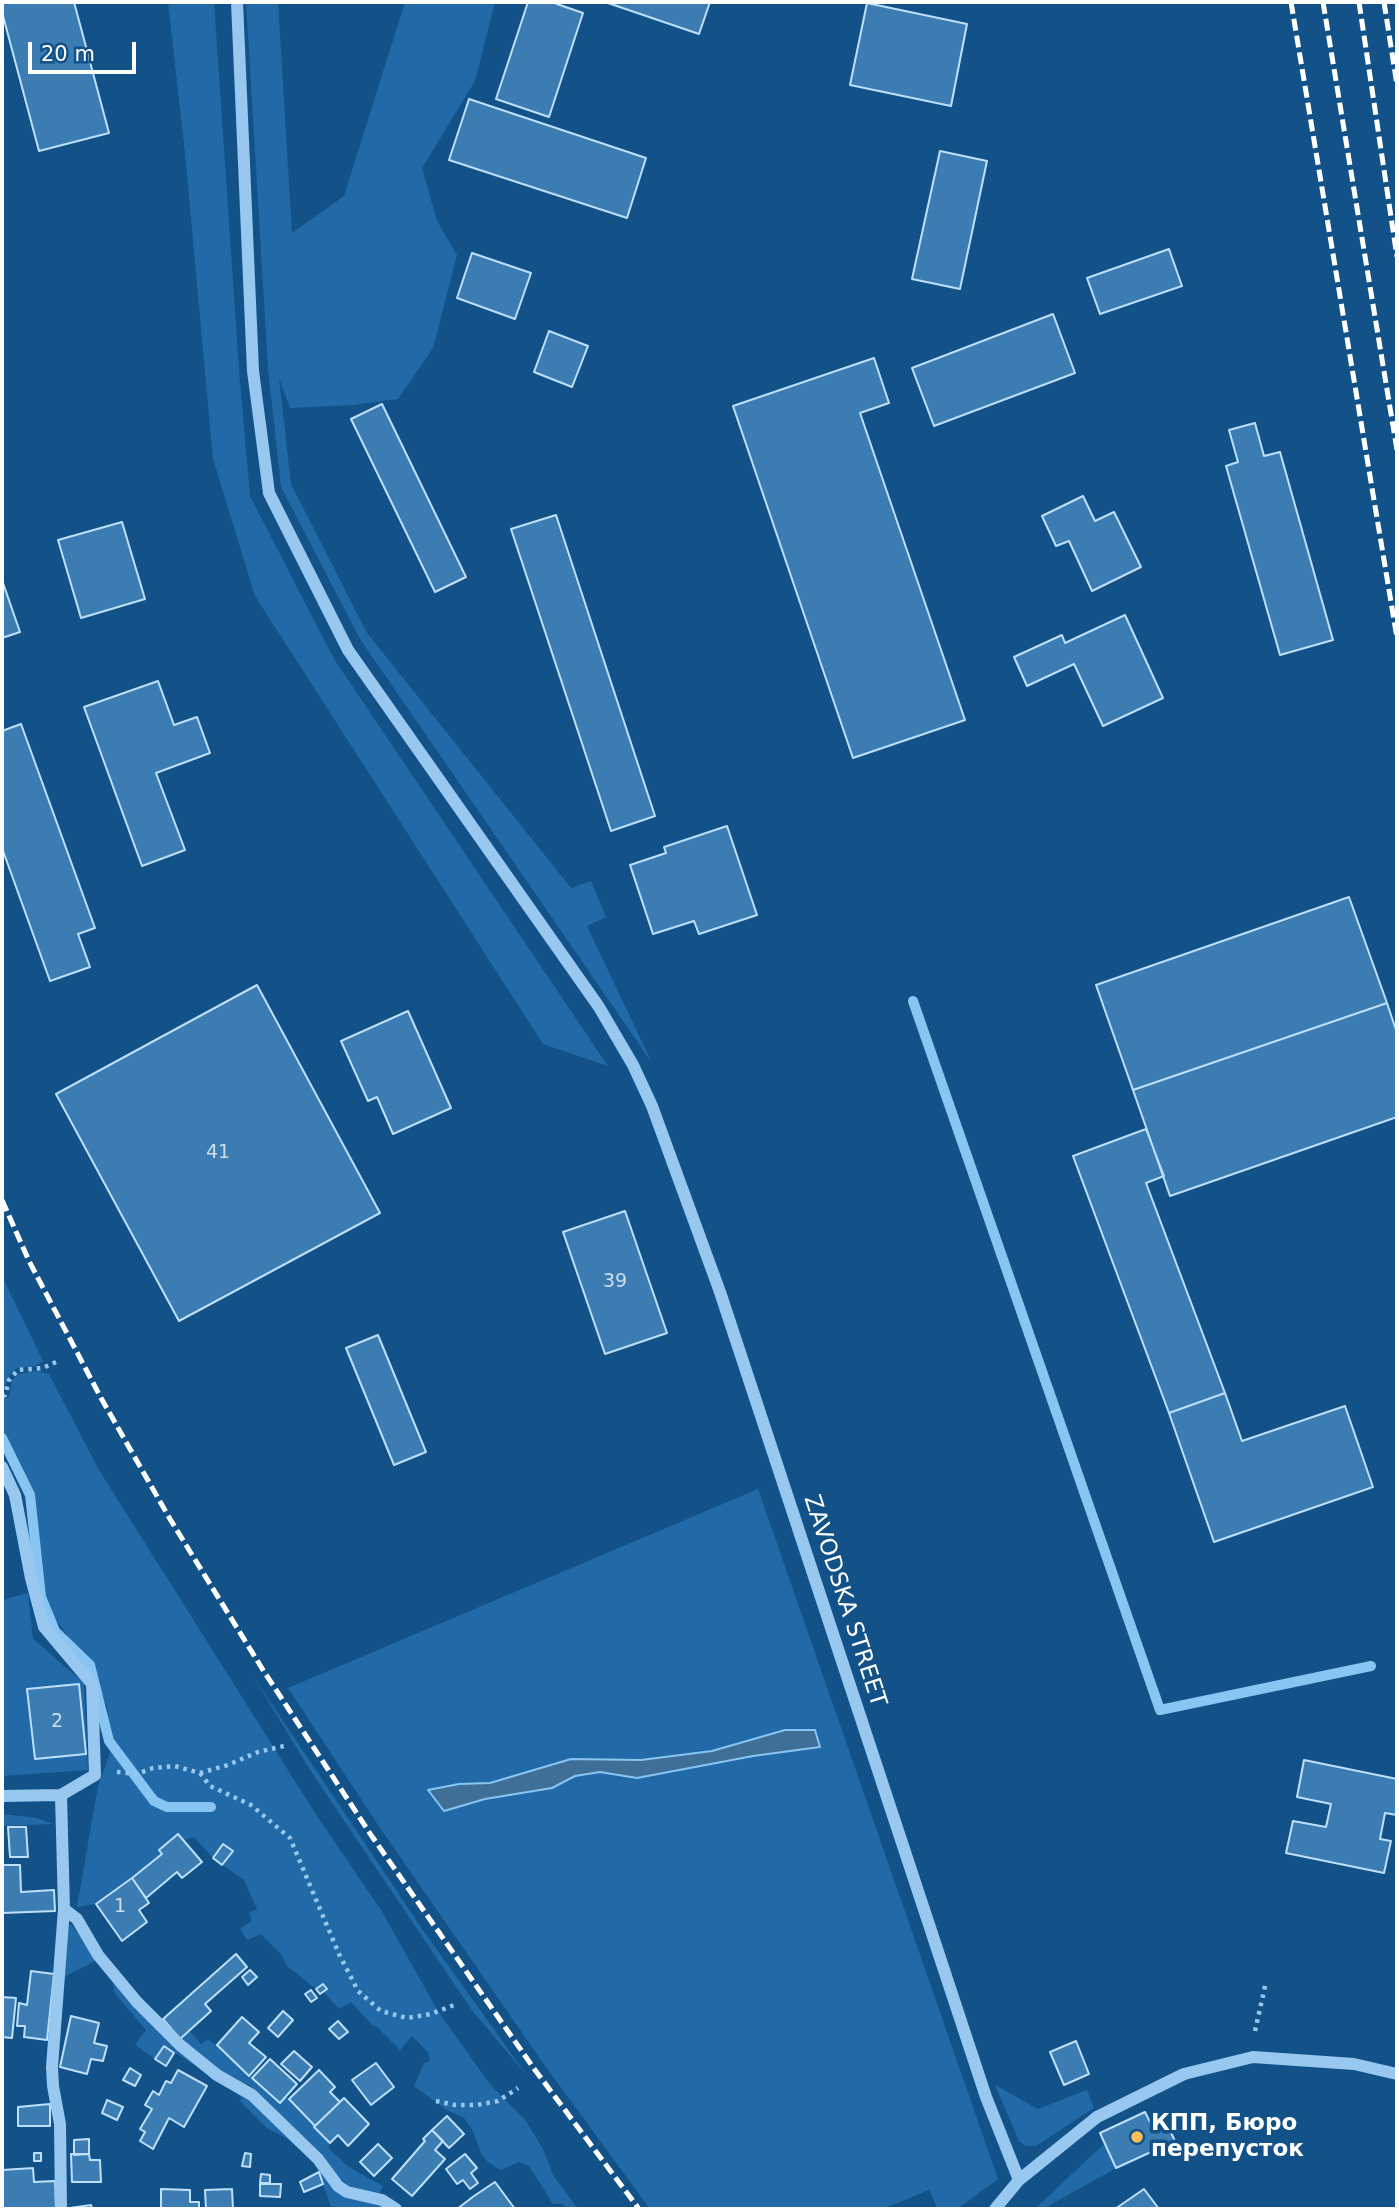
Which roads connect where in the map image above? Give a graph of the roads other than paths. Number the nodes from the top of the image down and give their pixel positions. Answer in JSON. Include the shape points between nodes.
{"nodes":[{"id":1,"x":237,"y":2,"type":"edge"},
{"id":2,"x":2,"y":1467,"type":"edge"},
{"id":3,"x":61,"y":1795,"type":"junction"},
{"id":4,"x":2,"y":1796,"type":"edge"},
{"id":5,"x":64,"y":1909,"type":"junction"},
{"id":6,"x":1397,"y":2074,"type":"edge"},
{"id":7,"x":1018,"y":2180,"type":"junction"},
{"id":8,"x":61,"y":2209,"type":"edge"},
{"id":9,"x":396,"y":2209,"type":"edge"},
{"id":10,"x":995,"y":2209,"type":"edge"}],
"edges":[{"from":1,"to":7,"type":"street","name":"ZAVODSKA STREET","via":[[253,371],[269,493],[348,650],[599,1007],[652,1105],[720,1292],[986,2097]]},
{"from":2,"to":3,"type":"street","via":[[15,1495],[44,1628],[92,1684],[95,1775]]},
{"from":3,"to":4,"type":"street"},
{"from":3,"to":5,"type":"street"},
{"from":5,"to":8,"type":"street","via":[[52,2067],[60,2124]]},
{"from":5,"to":9,"type":"street","via":[[77,1919],[98,1955],[137,2003],[180,2045],[217,2076],[252,2095],[342,2189],[382,2200]]},
{"from":6,"to":7,"type":"street","via":[[1354,2064],[1253,2057],[1184,2074],[1097,2118]]},
{"from":7,"to":10,"type":"street"}]}
